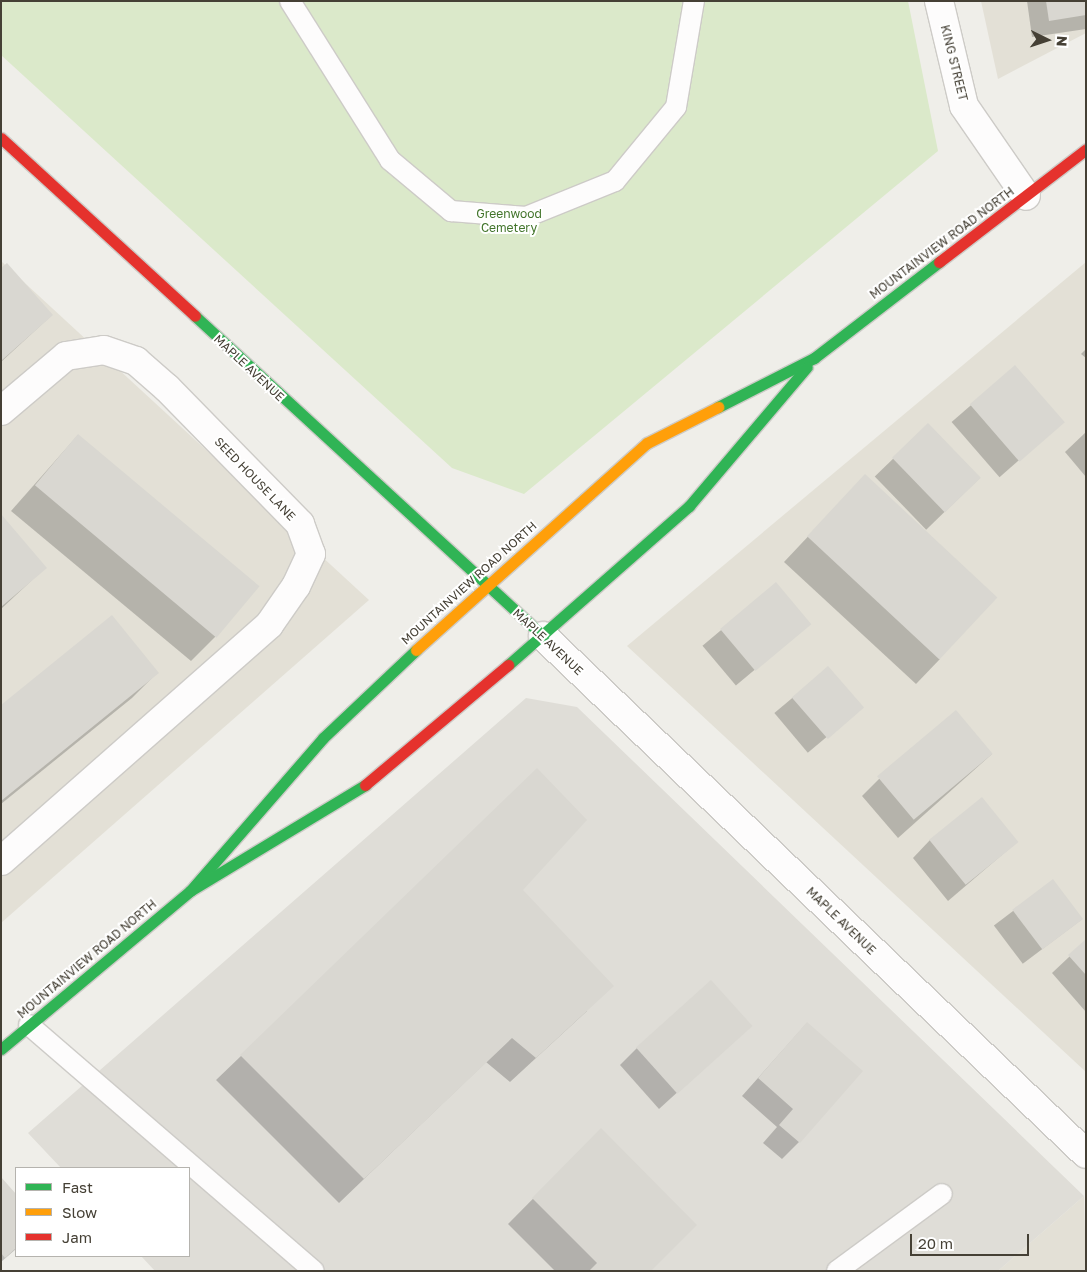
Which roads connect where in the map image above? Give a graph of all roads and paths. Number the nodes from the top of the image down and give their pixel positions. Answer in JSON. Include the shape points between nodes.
{"nodes":[{"id":1,"x":290,"y":1,"type":"edge"},
{"id":2,"x":694,"y":1,"type":"edge"},
{"id":3,"x":939,"y":1,"type":"edge"},
{"id":4,"x":1,"y":138,"type":"edge"},
{"id":5,"x":1086,"y":149,"type":"edge"},
{"id":6,"x":1026,"y":196,"type":"junction"},
{"id":7,"x":814,"y":358,"type":"junction"},
{"id":8,"x":1,"y":411,"type":"edge"},
{"id":9,"x":485,"y":585,"type":"junction"},
{"id":10,"x":543,"y":636,"type":"junction"},
{"id":11,"x":1,"y":861,"type":"edge"},
{"id":12,"x":190,"y":891,"type":"junction"},
{"id":13,"x":29,"y":1025,"type":"junction"},
{"id":14,"x":1,"y":1049,"type":"edge"},
{"id":15,"x":1086,"y":1154,"type":"edge"},
{"id":16,"x":942,"y":1194,"type":"dead end"},
{"id":17,"x":314,"y":1271,"type":"edge"},
{"id":18,"x":837,"y":1271,"type":"edge"}],
"edges":[{"from":1,"to":2,"type":"lane","via":[[390,160],[451,211],[526,218],[615,181],[676,107]]},
{"from":3,"to":6,"type":"street","name":"KING STREET","via":[[964,106]]},
{"from":4,"to":9,"type":"main road","name":"MAPLE AVENUE"},
{"from":5,"to":6,"type":"main road","name":"MOUNTAINVIEW ROAD NORTH"},
{"from":6,"to":7,"type":"main road","name":"MOUNTAINVIEW ROAD NORTH"},
{"from":7,"to":9,"type":"main road","name":"MOUNTAINVIEW ROAD NORTH","via":[[647,443]]},
{"from":7,"to":10,"type":"main road","name":"MOUNTAINVIEW ROAD NORTH","via":[[689,506]]},
{"from":8,"to":11,"type":"street","name":"SEED HOUSE LANE","via":[[66,356],[104,350],[136,361],[167,388],[300,524],[311,554],[296,586],[269,625]]},
{"from":9,"to":10,"type":"main road","name":"MAPLE AVENUE"},
{"from":9,"to":12,"type":"main road","name":"MOUNTAINVIEW ROAD NORTH","via":[[324,738]]},
{"from":10,"to":12,"type":"main road","name":"MOUNTAINVIEW ROAD NORTH","via":[[361,788]]},
{"from":10,"to":15,"type":"street","name":"MAPLE AVENUE"},
{"from":12,"to":13,"type":"main road","name":"MOUNTAINVIEW ROAD NORTH"},
{"from":13,"to":14,"type":"main road","name":"MOUNTAINVIEW ROAD NORTH"},
{"from":13,"to":17,"type":"lane"},
{"from":16,"to":18,"type":"lane"}]}
